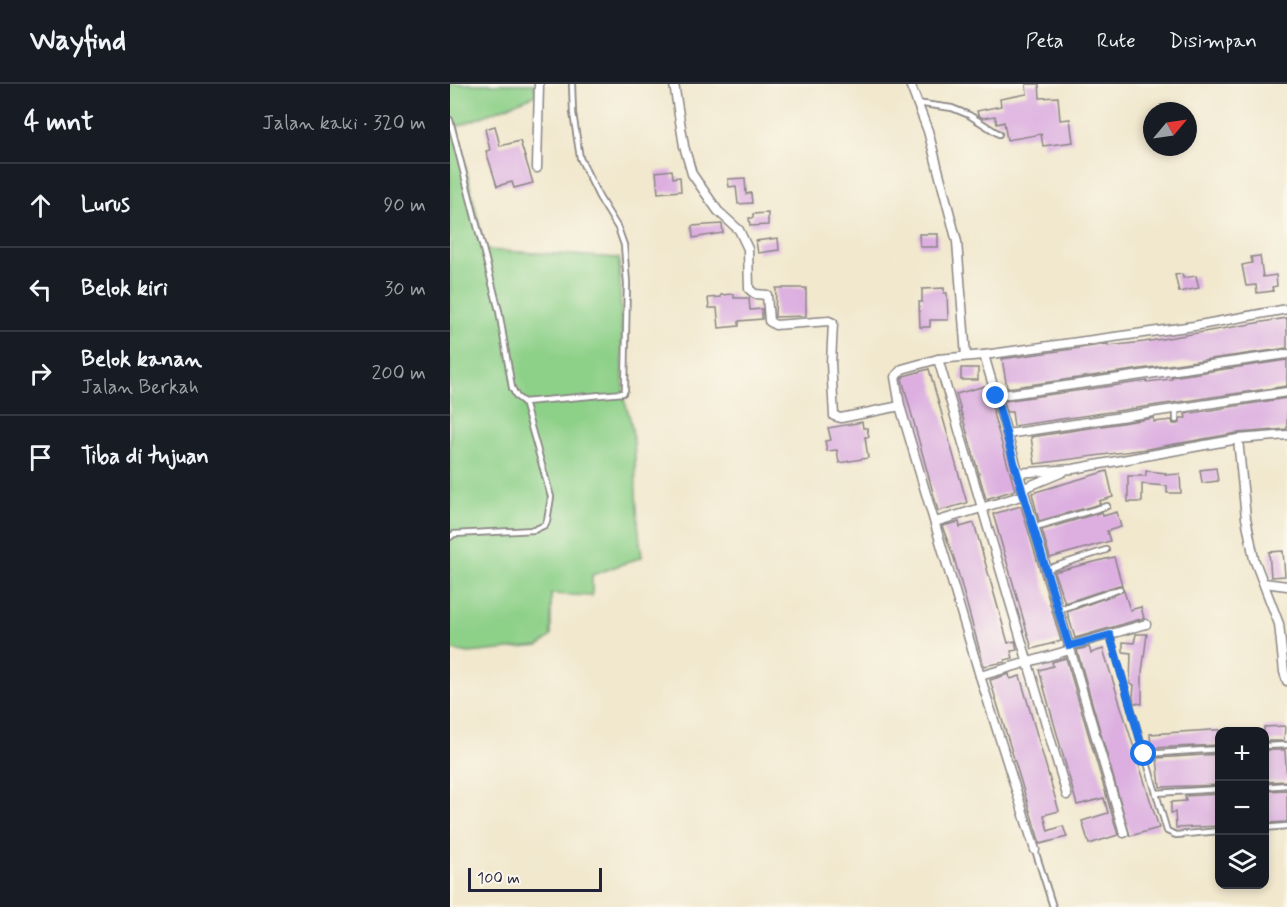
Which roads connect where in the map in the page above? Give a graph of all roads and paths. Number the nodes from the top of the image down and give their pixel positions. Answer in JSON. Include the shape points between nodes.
{"nodes":[{"id":1,"x":539,"y":84,"type":"edge"},
{"id":2,"x":572,"y":84,"type":"edge"},
{"id":3,"x":674,"y":84,"type":"edge"},
{"id":4,"x":910,"y":84,"type":"edge"},
{"id":5,"x":916,"y":103,"type":"junction"},
{"id":6,"x":450,"y":120,"type":"edge"},
{"id":7,"x":999,"y":134,"type":"dead end"},
{"id":8,"x":537,"y":168,"type":"dead end"},
{"id":9,"x":1287,"y":309,"type":"edge"},
{"id":10,"x":1287,"y":354,"type":"edge"},
{"id":11,"x":984,"y":355,"type":"junction"},
{"id":12,"x":966,"y":356,"type":"junction"},
{"id":13,"x":938,"y":359,"type":"junction"},
{"id":14,"x":1287,"y":392,"type":"edge"},
{"id":15,"x":996,"y":396,"type":"junction"},
{"id":16,"x":524,"y":402,"type":"junction"},
{"id":17,"x":900,"y":406,"type":"junction"},
{"id":18,"x":1176,"y":408,"type":"junction"},
{"id":19,"x":1176,"y":420,"type":"dead end"},
{"id":20,"x":1007,"y":434,"type":"junction"},
{"id":21,"x":1287,"y":435,"type":"edge"},
{"id":22,"x":1238,"y":439,"type":"junction"},
{"id":23,"x":1073,"y":469,"type":"junction"},
{"id":24,"x":1017,"y":473,"type":"junction"},
{"id":25,"x":1023,"y":492,"type":"junction"},
{"id":26,"x":1107,"y":506,"type":"dead end"},
{"id":27,"x":982,"y":508,"type":"junction"},
{"id":28,"x":935,"y":522,"type":"junction"},
{"id":29,"x":1035,"y":528,"type":"junction"},
{"id":30,"x":450,"y":537,"type":"edge"},
{"id":31,"x":1106,"y":550,"type":"dead end"},
{"id":32,"x":1047,"y":569,"type":"junction"},
{"id":33,"x":1264,"y":583,"type":"junction"},
{"id":34,"x":1287,"y":586,"type":"edge"},
{"id":35,"x":1120,"y":589,"type":"dead end"},
{"id":36,"x":1059,"y":610,"type":"junction"},
{"id":37,"x":1146,"y":624,"type":"dead end"},
{"id":38,"x":1110,"y":635,"type":"junction"},
{"id":39,"x":1070,"y":648,"type":"junction"},
{"id":40,"x":1028,"y":663,"type":"junction"},
{"id":41,"x":980,"y":676,"type":"junction"},
{"id":42,"x":1287,"y":681,"type":"edge"},
{"id":43,"x":1287,"y":745,"type":"edge"},
{"id":44,"x":1269,"y":746,"type":"edge"},
{"id":45,"x":1215,"y":749,"type":"edge"},
{"id":46,"x":1144,"y":754,"type":"junction"},
{"id":47,"x":1287,"y":785,"type":"edge"},
{"id":48,"x":1269,"y":787,"type":"edge"},
{"id":49,"x":1215,"y":789,"type":"edge"},
{"id":50,"x":1156,"y":794,"type":"junction"},
{"id":51,"x":1067,"y":795,"type":"dead end"},
{"id":52,"x":1287,"y":826,"type":"edge"},
{"id":53,"x":1269,"y":828,"type":"edge"},
{"id":54,"x":1215,"y":831,"type":"edge"},
{"id":55,"x":1124,"y":833,"type":"dead end"},
{"id":56,"x":1035,"y":850,"type":"joint"},
{"id":57,"x":1053,"y":907,"type":"edge"}],
"edges":[{"from":1,"to":8,"type":"street"},
{"from":2,"to":16,"type":"lane","via":[[580,158],[624,245],[625,390]]},
{"from":3,"to":17,"type":"street","via":[[692,174],[718,211],[739,230],[748,249],[749,289],[767,295],[768,321],[775,325],[833,323],[834,416],[841,418]]},
{"from":4,"to":5,"type":"street"},
{"from":5,"to":7,"type":"lane","via":[[969,114]]},
{"from":5,"to":12,"type":"street","via":[[928,130],[957,242]]},
{"from":6,"to":16,"type":"lane","via":[[499,311],[512,388]]},
{"from":9,"to":11,"type":"street"},
{"from":10,"to":15,"type":"street"},
{"from":11,"to":12,"type":"street"},
{"from":11,"to":15,"type":"street"},
{"from":12,"to":13,"type":"street"},
{"from":13,"to":17,"type":"street","via":[[897,374]]},
{"from":13,"to":27,"type":"street"},
{"from":14,"to":18,"type":"street"},
{"from":15,"to":20,"type":"street"},
{"from":16,"to":30,"type":"lane","via":[[550,497],[545,525],[534,530]]},
{"from":17,"to":28,"type":"street"},
{"from":18,"to":19,"type":"lane"},
{"from":18,"to":20,"type":"street"},
{"from":20,"to":24,"type":"street"},
{"from":21,"to":22,"type":"street"},
{"from":22,"to":23,"type":"street"},
{"from":22,"to":33,"type":"street","via":[[1246,518],[1257,571]]},
{"from":23,"to":24,"type":"street"},
{"from":23,"to":25,"type":"street"},
{"from":24,"to":25,"type":"street"},
{"from":25,"to":27,"type":"street"},
{"from":25,"to":29,"type":"street"},
{"from":26,"to":29,"type":"lane"},
{"from":27,"to":28,"type":"street"},
{"from":27,"to":40,"type":"street"},
{"from":28,"to":41,"type":"street"},
{"from":29,"to":32,"type":"street"},
{"from":31,"to":32,"type":"lane"},
{"from":32,"to":36,"type":"street"},
{"from":33,"to":34,"type":"street"},
{"from":33,"to":42,"type":"street","via":[[1279,624]]},
{"from":35,"to":36,"type":"lane"},
{"from":36,"to":39,"type":"street"},
{"from":37,"to":38,"type":"street"},
{"from":38,"to":39,"type":"street"},
{"from":38,"to":46,"type":"lane"},
{"from":39,"to":40,"type":"street"},
{"from":39,"to":55,"type":"street"},
{"from":40,"to":41,"type":"street"},
{"from":40,"to":51,"type":"street"},
{"from":41,"to":56,"type":"street"},
{"from":43,"to":44,"type":"lane"},
{"from":45,"to":46,"type":"lane"},
{"from":46,"to":50,"type":"lane"},
{"from":47,"to":48,"type":"lane"},
{"from":49,"to":50,"type":"lane"},
{"from":50,"to":54,"type":"lane","via":[[1171,834]]},
{"from":52,"to":53,"type":"lane"},
{"from":56,"to":57,"type":"lane"}]}
